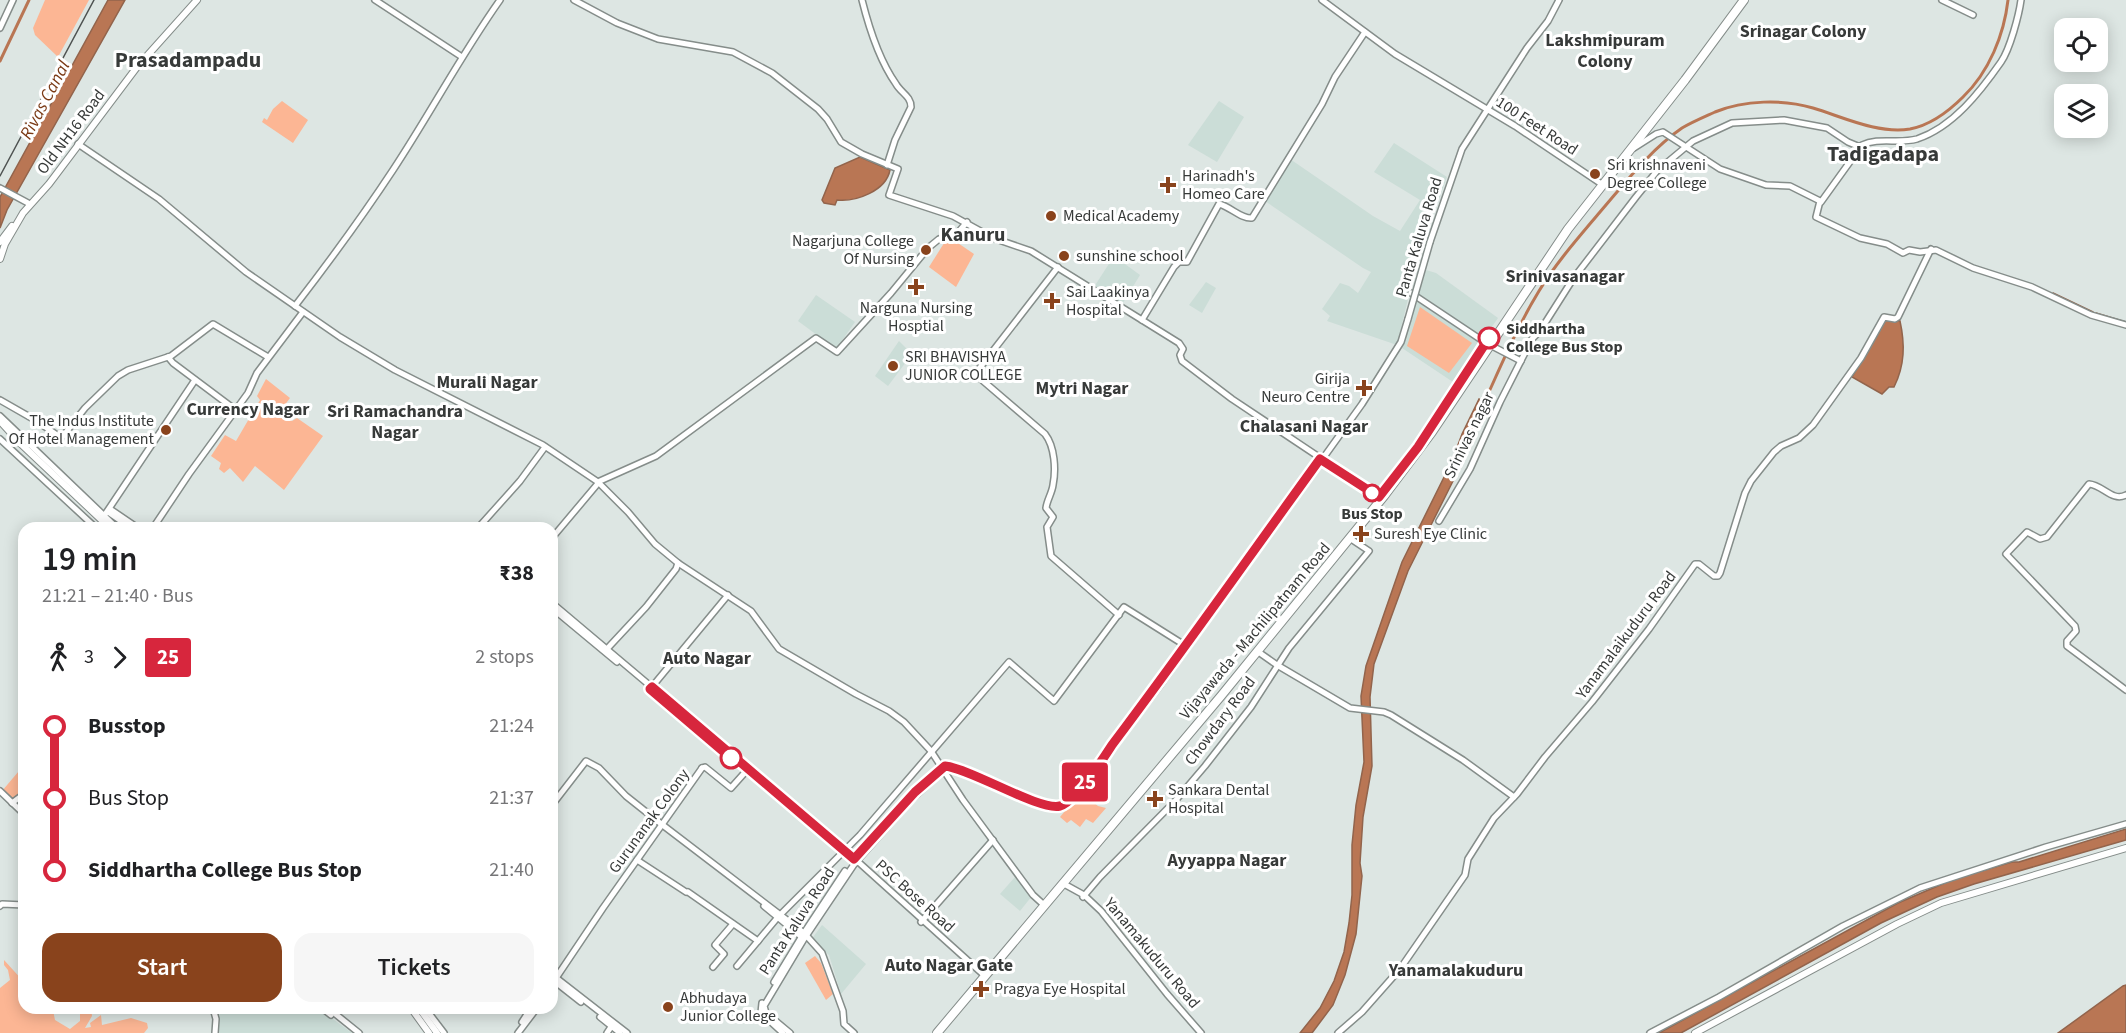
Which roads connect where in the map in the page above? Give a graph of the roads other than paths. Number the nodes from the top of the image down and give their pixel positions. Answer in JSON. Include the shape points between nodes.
{"nodes":[{"id":1,"x":13,"y":0,"type":"edge"},
{"id":2,"x":195,"y":0,"type":"edge"},
{"id":3,"x":377,"y":0,"type":"edge"},
{"id":4,"x":500,"y":0,"type":"edge"},
{"id":5,"x":574,"y":0,"type":"edge"},
{"id":6,"x":862,"y":0,"type":"edge"},
{"id":7,"x":1324,"y":0,"type":"edge"},
{"id":8,"x":1559,"y":0,"type":"edge"},
{"id":9,"x":1738,"y":0,"type":"edge"},
{"id":10,"x":1744,"y":0,"type":"edge"},
{"id":11,"x":1942,"y":0,"type":"edge"},
{"id":12,"x":2021,"y":0,"type":"edge"},
{"id":13,"x":1973,"y":15,"type":"dead end"},
{"id":14,"x":0,"y":28,"type":"edge"},
{"id":15,"x":1365,"y":32,"type":"junction"},
{"id":16,"x":463,"y":55,"type":"junction"},
{"id":17,"x":1488,"y":109,"type":"junction"},
{"id":18,"x":1641,"y":136,"type":"junction"},
{"id":19,"x":78,"y":144,"type":"junction"},
{"id":20,"x":1684,"y":146,"type":"junction"},
{"id":21,"x":1637,"y":147,"type":"junction"},
{"id":22,"x":1860,"y":147,"type":"junction"},
{"id":23,"x":887,"y":165,"type":"junction"},
{"id":24,"x":1600,"y":184,"type":"junction"},
{"id":25,"x":1,"y":188,"type":"edge"},
{"id":26,"x":1821,"y":202,"type":"junction"},
{"id":27,"x":28,"y":203,"type":"junction"},
{"id":28,"x":967,"y":222,"type":"junction"},
{"id":29,"x":12,"y":226,"type":"junction"},
{"id":30,"x":0,"y":242,"type":"edge"},
{"id":31,"x":1931,"y":249,"type":"junction"},
{"id":32,"x":0,"y":250,"type":"edge"},
{"id":33,"x":0,"y":259,"type":"edge"},
{"id":34,"x":1058,"y":267,"type":"junction"},
{"id":35,"x":1411,"y":293,"type":"dead end"},
{"id":36,"x":295,"y":306,"type":"junction"},
{"id":37,"x":303,"y":312,"type":"junction"},
{"id":38,"x":1142,"y":320,"type":"junction"},
{"id":39,"x":2126,"y":325,"type":"edge"},
{"id":40,"x":1488,"y":344,"type":"junction"},
{"id":41,"x":168,"y":357,"type":"junction"},
{"id":42,"x":268,"y":357,"type":"junction"},
{"id":43,"x":1518,"y":359,"type":"junction"},
{"id":44,"x":195,"y":380,"type":"junction"},
{"id":45,"x":0,"y":400,"type":"edge"},
{"id":46,"x":237,"y":411,"type":"junction"},
{"id":47,"x":0,"y":418,"type":"edge"},
{"id":48,"x":0,"y":427,"type":"edge"},
{"id":49,"x":0,"y":439,"type":"edge"},
{"id":50,"x":547,"y":448,"type":"junction"},
{"id":51,"x":1321,"y":459,"type":"junction"},
{"id":52,"x":598,"y":482,"type":"junction"},
{"id":53,"x":2126,"y":495,"type":"edge"},
{"id":54,"x":1381,"y":498,"type":"junction"},
{"id":55,"x":107,"y":513,"type":"junction"},
{"id":56,"x":1439,"y":521,"type":"dead end"},
{"id":57,"x":90,"y":522,"type":"edge"},
{"id":58,"x":99,"y":522,"type":"edge"},
{"id":59,"x":104,"y":522,"type":"edge"},
{"id":60,"x":113,"y":522,"type":"edge"},
{"id":61,"x":121,"y":522,"type":"edge"},
{"id":62,"x":126,"y":522,"type":"edge"},
{"id":63,"x":157,"y":522,"type":"edge"},
{"id":64,"x":484,"y":522,"type":"edge"},
{"id":65,"x":558,"y":531,"type":"edge"},
{"id":66,"x":1351,"y":539,"type":"junction"},
{"id":67,"x":678,"y":563,"type":"junction"},
{"id":68,"x":728,"y":595,"type":"junction"},
{"id":69,"x":558,"y":608,"type":"edge"},
{"id":70,"x":558,"y":613,"type":"edge"},
{"id":71,"x":1119,"y":615,"type":"junction"},
{"id":72,"x":1186,"y":646,"type":"junction"},
{"id":73,"x":605,"y":650,"type":"junction"},
{"id":74,"x":1257,"y":651,"type":"junction"},
{"id":75,"x":1277,"y":665,"type":"junction"},
{"id":76,"x":651,"y":688,"type":"junction"},
{"id":77,"x":2126,"y":690,"type":"edge"},
{"id":78,"x":931,"y":751,"type":"junction"},
{"id":79,"x":941,"y":769,"type":"junction"},
{"id":80,"x":747,"y":770,"type":"junction"},
{"id":81,"x":0,"y":791,"type":"edge"},
{"id":82,"x":558,"y":797,"type":"edge"},
{"id":83,"x":1514,"y":797,"type":"junction"},
{"id":84,"x":18,"y":800,"type":"edge"},
{"id":85,"x":12,"y":803,"type":"junction"},
{"id":86,"x":18,"y":808,"type":"edge"},
{"id":87,"x":2126,"y":824,"type":"edge"},
{"id":88,"x":660,"y":825,"type":"junction"},
{"id":89,"x":1110,"y":828,"type":"junction"},
{"id":90,"x":993,"y":840,"type":"junction"},
{"id":91,"x":2126,"y":848,"type":"edge"},
{"id":92,"x":843,"y":852,"type":"junction"},
{"id":93,"x":638,"y":860,"type":"junction"},
{"id":94,"x":855,"y":861,"type":"junction"},
{"id":95,"x":620,"y":882,"type":"junction"},
{"id":96,"x":1064,"y":884,"type":"junction"},
{"id":97,"x":1082,"y":895,"type":"junction"},
{"id":98,"x":18,"y":904,"type":"edge"},
{"id":99,"x":1044,"y":905,"type":"junction"},
{"id":100,"x":0,"y":906,"type":"edge"},
{"id":101,"x":779,"y":915,"type":"junction"},
{"id":102,"x":922,"y":921,"type":"junction"},
{"id":103,"x":732,"y":925,"type":"junction"},
{"id":104,"x":804,"y":936,"type":"junction"},
{"id":105,"x":1016,"y":939,"type":"junction"},
{"id":106,"x":755,"y":942,"type":"junction"},
{"id":107,"x":736,"y":965,"type":"dead end"},
{"id":108,"x":713,"y":967,"type":"dead end"},
{"id":109,"x":558,"y":972,"type":"edge"},
{"id":110,"x":983,"y":977,"type":"junction"},
{"id":111,"x":558,"y":983,"type":"edge"},
{"id":112,"x":215,"y":1014,"type":"edge"},
{"id":113,"x":329,"y":1014,"type":"edge"},
{"id":114,"x":335,"y":1014,"type":"edge"},
{"id":115,"x":420,"y":1014,"type":"edge"},
{"id":116,"x":423,"y":1014,"type":"edge"},
{"id":117,"x":527,"y":1014,"type":"edge"},
{"id":118,"x":532,"y":1014,"type":"edge"},
{"id":119,"x":613,"y":1025,"type":"junction"},
{"id":120,"x":215,"y":1033,"type":"edge"},
{"id":121,"x":353,"y":1033,"type":"edge"},
{"id":122,"x":359,"y":1033,"type":"edge"},
{"id":123,"x":429,"y":1033,"type":"edge"},
{"id":124,"x":440,"y":1033,"type":"edge"},
{"id":125,"x":516,"y":1033,"type":"edge"},
{"id":126,"x":607,"y":1033,"type":"edge"},
{"id":127,"x":620,"y":1033,"type":"edge"},
{"id":128,"x":627,"y":1033,"type":"edge"},
{"id":129,"x":783,"y":1033,"type":"edge"},
{"id":130,"x":790,"y":1033,"type":"edge"},
{"id":131,"x":852,"y":1033,"type":"edge"},
{"id":132,"x":935,"y":1033,"type":"edge"},
{"id":133,"x":1200,"y":1033,"type":"edge"},
{"id":134,"x":1338,"y":1033,"type":"edge"},
{"id":135,"x":1650,"y":1033,"type":"edge"},
{"id":136,"x":1695,"y":1033,"type":"edge"}],
"edges":[{"from":1,"to":14,"type":"street"},
{"from":2,"to":19,"type":"main road","name":"Old NH16 Road"},
{"from":2,"to":27,"type":"main road","name":"Old NH16 Road","via":[[134,67]]},
{"from":3,"to":16,"type":"street"},
{"from":4,"to":16,"type":"street"},
{"from":5,"to":23,"type":"street","via":[[658,39],[733,52],[772,73],[818,109],[837,138]]},
{"from":6,"to":23,"type":"street","via":[[888,71],[911,102]]},
{"from":7,"to":15,"type":"street","name":"100 Feet Road"},
{"from":8,"to":17,"type":"street","name":"Panta Kaluva Road"},
{"from":9,"to":24,"type":"highway","name":"Vijayawada - Machilipatnam Road"},
{"from":10,"to":18,"type":"highway","name":"Vijayawada - Machilipatnam Road"},
{"from":11,"to":13,"type":"street"},
{"from":12,"to":22,"type":"street","via":[[2001,62],[1965,106],[1922,137],[1898,142],[1869,141]]},
{"from":15,"to":17,"type":"street","name":"100 Feet Road"},
{"from":15,"to":38,"type":"street","via":[[1252,218],[1220,204],[1187,262],[1174,267]]},
{"from":16,"to":36,"type":"street","via":[[393,170]]},
{"from":17,"to":24,"type":"street","name":"100 Feet Road"},
{"from":17,"to":51,"type":"street","name":"Panta Kaluva Road","bridge":true,"via":[[1459,154],[1401,342],[1379,380]]},
{"from":18,"to":21,"type":"highway"},
{"from":18,"to":24,"type":"highway","name":"Vijayawada - Machilipatnam Road"},
{"from":19,"to":33,"type":"main road","name":"Old NH16 Road","via":[[23,213]]},
{"from":19,"to":36,"type":"street","via":[[172,208],[246,272]]},
{"from":20,"to":21,"type":"street","via":[[1662,132]]},
{"from":20,"to":22,"type":"street","name":"Srinivas nagar","via":[[1727,125],[1788,120],[1827,128]]},
{"from":20,"to":26,"type":"street","via":[[1720,169],[1766,185],[1790,186]]},
{"from":20,"to":43,"type":"street","name":"Srinivas nagar","via":[[1657,171],[1614,224]]},
{"from":21,"to":24,"type":"street","via":[[1606,183]]},
{"from":22,"to":26,"type":"street"},
{"from":23,"to":28,"type":"street","via":[[898,169],[890,195]]},
{"from":24,"to":40,"type":"highway","name":"Vijayawada - Machilipatnam Road","via":[[1535,266]]},
{"from":25,"to":27,"type":"street"},
{"from":26,"to":31,"type":"street","via":[[1816,217],[1860,238],[1887,244],[1904,253]]},
{"from":27,"to":29,"type":"main road","name":"Old NH16 Road"},
{"from":28,"to":34,"type":"street"},
{"from":28,"to":52,"type":"street","via":[[955,236],[939,239],[928,248],[837,352],[816,338],[656,456]]},
{"from":29,"to":30,"type":"main road"},
{"from":29,"to":32,"type":"main road","name":"Old NH16 Road"},
{"from":31,"to":39,"type":"street","via":[[1993,276],[2042,291],[2091,315]]},
{"from":31,"to":83,"type":"street","name":"Yanamalaikuduru Road","via":[[1898,317],[1884,317],[1861,358],[1813,425],[1778,449],[1749,485],[1718,576],[1695,564],[1623,663]]},
{"from":34,"to":38,"type":"street"},
{"from":34,"to":71,"type":"street","via":[[975,375],[1050,441],[1053,485],[1046,508],[1053,517],[1047,527],[1051,556]]},
{"from":35,"to":40,"type":"street"},
{"from":36,"to":37,"type":"street"},
{"from":37,"to":42,"type":"street"},
{"from":37,"to":50,"type":"street","via":[[394,370]]},
{"from":38,"to":51,"type":"street","via":[[1181,344],[1182,361]]},
{"from":40,"to":43,"type":"street"},
{"from":40,"to":54,"type":"highway","name":"Vijayawada - Machilipatnam Road"},
{"from":41,"to":42,"type":"street","via":[[213,324]]},
{"from":41,"to":44,"type":"street"},
{"from":41,"to":45,"type":"street","via":[[118,376],[60,438]]},
{"from":42,"to":46,"type":"street"},
{"from":43,"to":56,"type":"street","name":"Srinivas nagar","via":[[1470,469]]},
{"from":44,"to":46,"type":"street"},
{"from":44,"to":55,"type":"street"},
{"from":46,"to":63,"type":"street"},
{"from":47,"to":55,"type":"street"},
{"from":47,"to":59,"type":"main road","via":[[12,435]]},
{"from":48,"to":58,"type":"main road"},
{"from":49,"to":57,"type":"street"},
{"from":50,"to":52,"type":"street"},
{"from":50,"to":64,"type":"street","via":[[522,483]]},
{"from":51,"to":54,"type":"street"},
{"from":51,"to":72,"type":"street","name":"Panta Kaluva Road"},
{"from":52,"to":65,"type":"street"},
{"from":52,"to":67,"type":"street"},
{"from":53,"to":77,"type":"street","via":[[2116,497],[2089,484],[2046,538],[2026,532],[2006,554],[2075,625],[2076,631],[2067,646]]},
{"from":54,"to":66,"type":"highway","name":"Vijayawada - Machilipatnam Road"},
{"from":54,"to":74,"type":"highway","name":"Vijayawada - Machilipatnam Road"},
{"from":55,"to":60,"type":"street"},
{"from":55,"to":61,"type":"street"},
{"from":55,"to":62,"type":"street"},
{"from":66,"to":74,"type":"highway","name":"Vijayawada - Machilipatnam Road"},
{"from":66,"to":75,"type":"street","name":"Chowdary Road","via":[[1369,551]]},
{"from":67,"to":68,"type":"street"},
{"from":67,"to":73,"type":"street","via":[[646,607]]},
{"from":68,"to":76,"type":"street"},
{"from":68,"to":78,"type":"street","via":[[751,611],[779,649],[889,711]]},
{"from":69,"to":73,"type":"street","name":"PSC Bose Road"},
{"from":70,"to":73,"type":"street","name":"PSC Bose Road"},
{"from":71,"to":72,"type":"street","via":[[1124,607]]},
{"from":71,"to":78,"type":"street","via":[[1054,701],[1010,662]]},
{"from":72,"to":79,"type":"street","name":"Panta Kaluva Road","via":[[1081,788],[1063,806],[1033,801],[950,766]]},
{"from":73,"to":76,"type":"street","name":"PSC Bose Road"},
{"from":74,"to":75,"type":"street"},
{"from":74,"to":89,"type":"highway","name":"Vijayawada - Machilipatnam Road"},
{"from":75,"to":83,"type":"street","via":[[1337,701],[1357,709],[1386,713]]},
{"from":75,"to":97,"type":"street","name":"Chowdary Road","via":[[1251,707],[1205,766]]},
{"from":76,"to":80,"type":"street","name":"PSC Bose Road"},
{"from":78,"to":79,"type":"street"},
{"from":78,"to":92,"type":"street"},
{"from":79,"to":90,"type":"street"},
{"from":79,"to":94,"type":"street","name":"Panta Kaluva Road","via":[[915,792]]},
{"from":80,"to":88,"type":"street","name":"Gurunanak Colony","via":[[731,788],[702,768]]},
{"from":80,"to":92,"type":"street","name":"PSC Bose Road"},
{"from":81,"to":85,"type":"street"},
{"from":82,"to":88,"type":"street","via":[[586,760]]},
{"from":83,"to":134,"type":"street","name":"Yanamalaikuduru Road","via":[[1491,821],[1468,859],[1465,875],[1400,969]]},
{"from":84,"to":85,"type":"street"},
{"from":85,"to":86,"type":"street"},
{"from":87,"to":135,"type":"street","via":[[1920,888]]},
{"from":88,"to":93,"type":"street","name":"Gurunanak Colony"},
{"from":88,"to":95,"type":"street","name":"Gurunanak Colony"},
{"from":88,"to":101,"type":"street"},
{"from":89,"to":96,"type":"highway","name":"Vijayawada - Machilipatnam Road"},
{"from":89,"to":99,"type":"highway","name":"Vijayawada - Machilipatnam Road"},
{"from":90,"to":99,"type":"street"},
{"from":90,"to":102,"type":"street"},
{"from":91,"to":136,"type":"main road","via":[[1941,903]]},
{"from":92,"to":94,"type":"street","name":"PSC Bose Road"},
{"from":92,"to":101,"type":"street"},
{"from":93,"to":95,"type":"street","name":"Gurunanak Colony"},
{"from":93,"to":103,"type":"street"},
{"from":94,"to":102,"type":"street","name":"PSC Bose Road"},
{"from":94,"to":104,"type":"street","name":"Panta Kaluva Road"},
{"from":95,"to":109,"type":"street","name":"Gurunanak Colony"},
{"from":96,"to":97,"type":"street","name":"Yanamakuduru Road"},
{"from":96,"to":105,"type":"highway","name":"Vijayawada - Machilipatnam Road"},
{"from":97,"to":133,"type":"street","name":"Yanamakuduru Road"},
{"from":98,"to":100,"type":"street"},
{"from":99,"to":105,"type":"highway","name":"Vijayawada - Machilipatnam Road"},
{"from":101,"to":104,"type":"street"},
{"from":101,"to":106,"type":"street"},
{"from":102,"to":110,"type":"street","name":"PSC Bose Road"},
{"from":103,"to":106,"type":"street"},
{"from":103,"to":108,"type":"street","via":[[715,945],[724,954]]},
{"from":104,"to":129,"type":"street","name":"Panta Kaluva Road","via":[[760,1007]]},
{"from":104,"to":130,"type":"street","name":"Panta Kaluva Road","via":[[764,1009]]},
{"from":104,"to":131,"type":"street","via":[[822,953],[844,1024]]},
{"from":105,"to":110,"type":"highway","name":"Vijayawada - Machilipatnam Road"},
{"from":106,"to":107,"type":"street"},
{"from":110,"to":132,"type":"highway","name":"Vijayawada - Machilipatnam Road"},
{"from":111,"to":119,"type":"street"},
{"from":112,"to":120,"type":"street"},
{"from":113,"to":121,"type":"street"},
{"from":114,"to":122,"type":"street"},
{"from":115,"to":123,"type":"main road"},
{"from":116,"to":124,"type":"main road"},
{"from":117,"to":125,"type":"street"},
{"from":118,"to":125,"type":"street"},
{"from":119,"to":126,"type":"street"},
{"from":119,"to":127,"type":"street"},
{"from":119,"to":128,"type":"street"}]}
